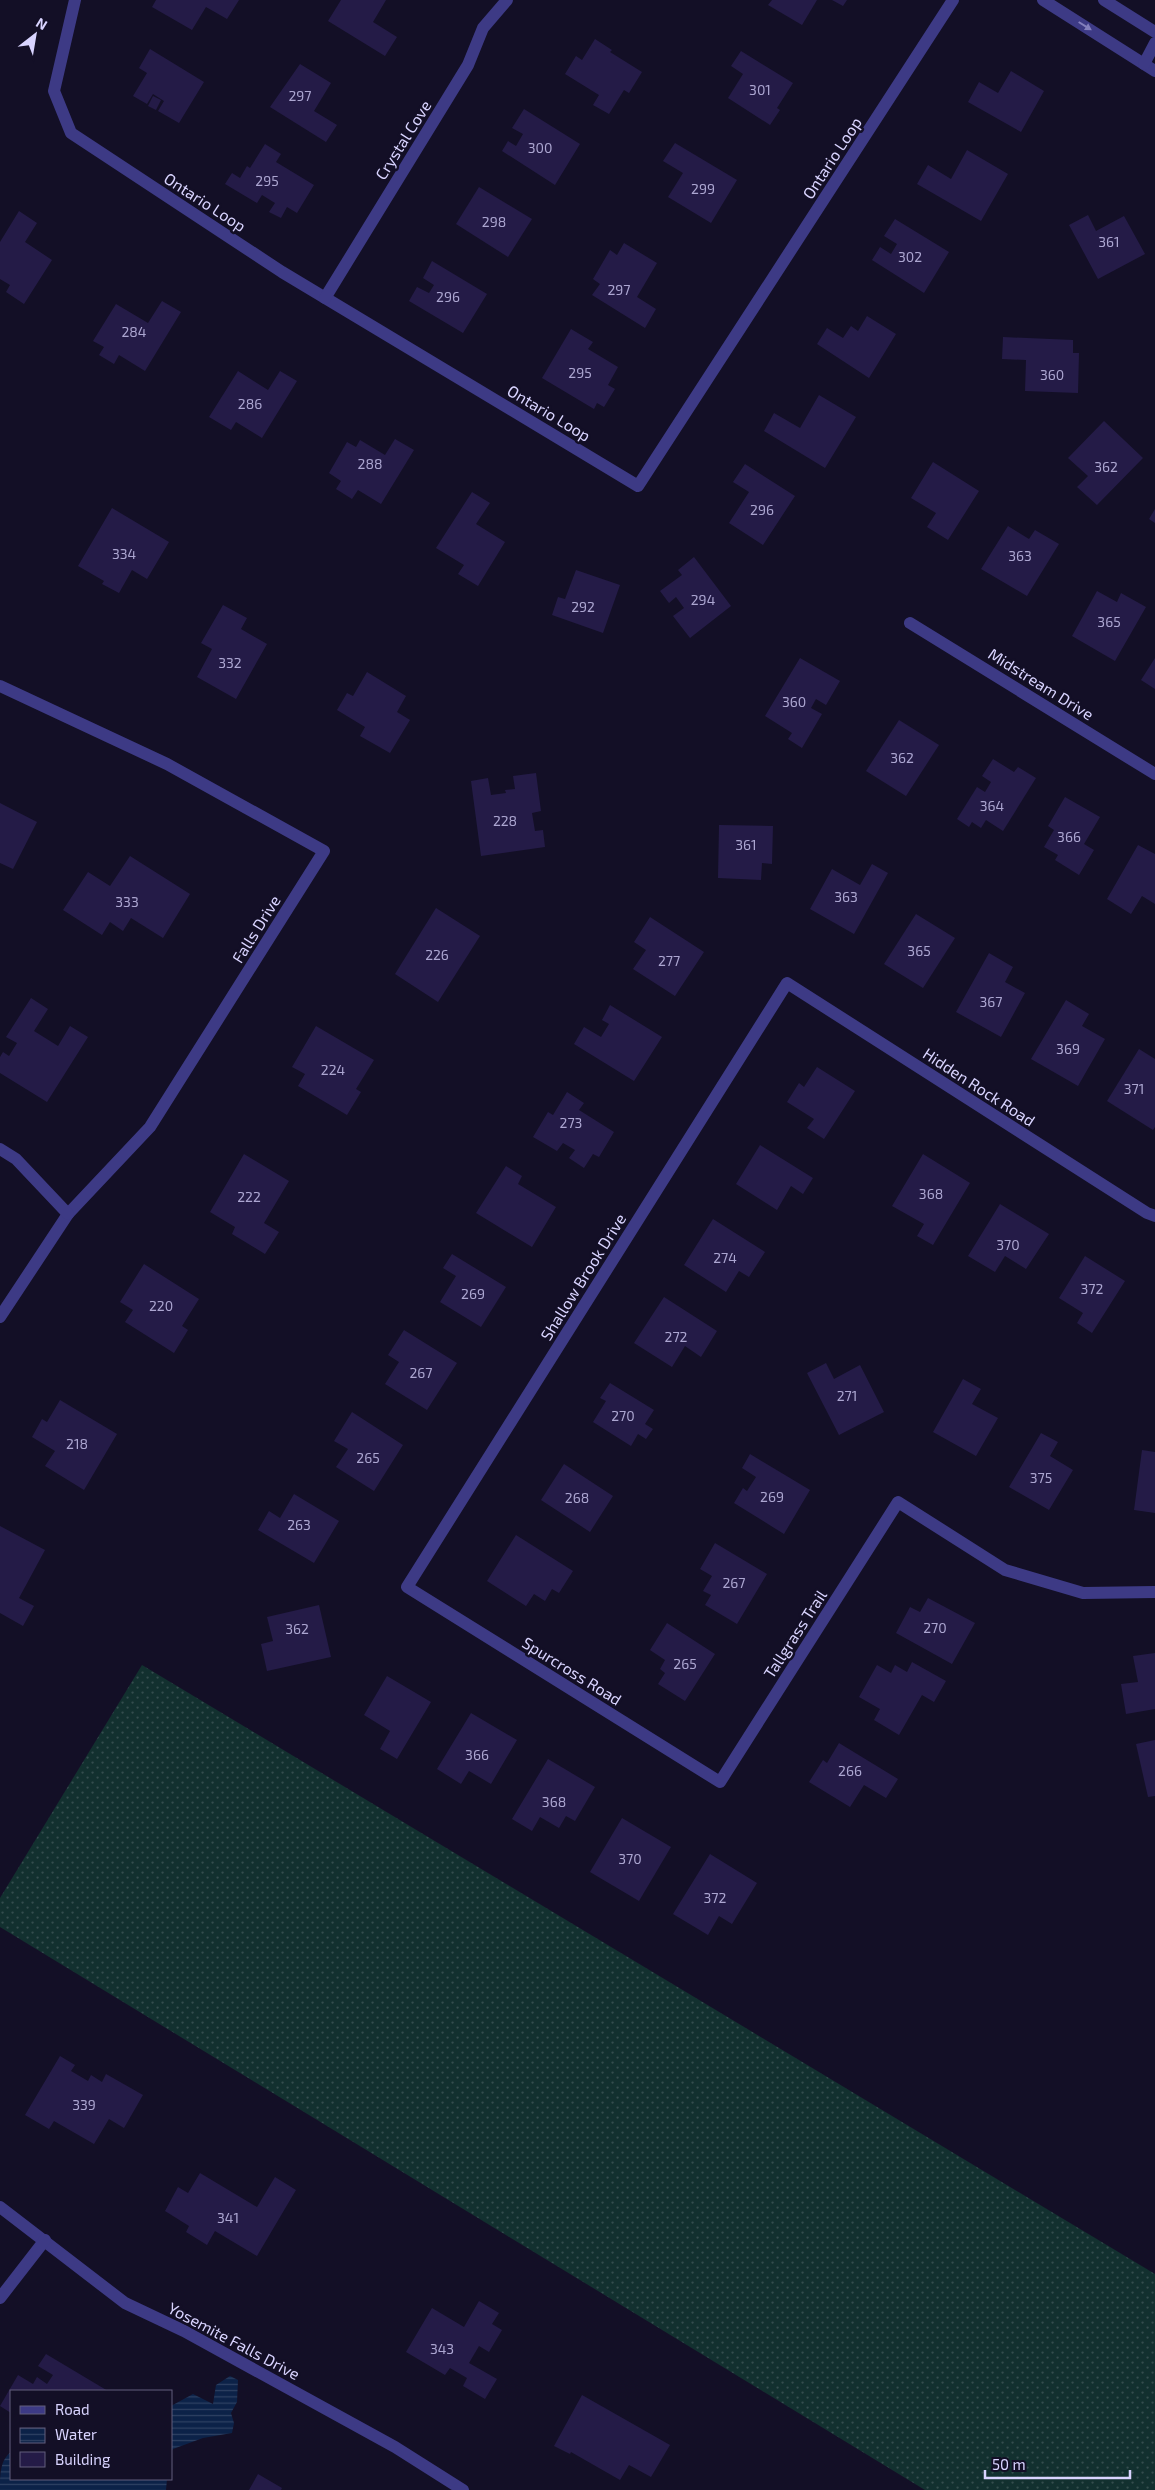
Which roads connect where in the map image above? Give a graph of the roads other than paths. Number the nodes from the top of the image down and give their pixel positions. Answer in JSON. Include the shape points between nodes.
{"nodes":[{"id":1,"x":75,"y":0,"type":"edge"},
{"id":2,"x":507,"y":0,"type":"edge"},
{"id":3,"x":953,"y":0,"type":"edge"},
{"id":4,"x":1043,"y":0,"type":"edge"},
{"id":5,"x":1104,"y":0,"type":"edge"},
{"id":6,"x":1155,"y":32,"type":"edge"},
{"id":7,"x":1155,"y":43,"type":"edge"},
{"id":8,"x":1144,"y":64,"type":"junction"},
{"id":9,"x":1155,"y":71,"type":"edge"},
{"id":10,"x":325,"y":298,"type":"junction"},
{"id":11,"x":910,"y":623,"type":"dead end"},
{"id":12,"x":0,"y":686,"type":"edge"},
{"id":13,"x":1155,"y":774,"type":"edge"},
{"id":14,"x":787,"y":983,"type":"joint"},
{"id":15,"x":0,"y":1149,"type":"edge"},
{"id":16,"x":68,"y":1214,"type":"junction"},
{"id":17,"x":1155,"y":1216,"type":"edge"},
{"id":18,"x":0,"y":1317,"type":"edge"},
{"id":19,"x":407,"y":1587,"type":"joint"},
{"id":20,"x":1155,"y":1592,"type":"edge"},
{"id":21,"x":720,"y":1782,"type":"joint"},
{"id":22,"x":0,"y":2207,"type":"edge"},
{"id":23,"x":45,"y":2240,"type":"junction"},
{"id":24,"x":0,"y":2298,"type":"edge"},
{"id":25,"x":463,"y":2490,"type":"edge"}],
"edges":[{"from":1,"to":10,"type":"street","name":"Ontario Loop","via":[[54,91],[71,133]]},
{"from":2,"to":10,"type":"street","name":"Crystal Cove","via":[[483,28],[468,65]]},
{"from":3,"to":10,"type":"street","name":"Ontario Loop","via":[[638,486]]},
{"from":4,"to":8,"type":"street","one_way":true},
{"from":5,"to":6,"type":"street"},
{"from":7,"to":8,"type":"street"},
{"from":8,"to":9,"type":"street"},
{"from":11,"to":13,"type":"street","name":"Midstream Drive"},
{"from":12,"to":16,"type":"street","name":"Falls Drive","via":[[168,764],[324,851],[150,1127]]},
{"from":14,"to":17,"type":"street","name":"Hidden Rock Road"},
{"from":14,"to":19,"type":"street","name":"Shallow Brook Drive"},
{"from":15,"to":16,"type":"street","via":[[16,1159]]},
{"from":16,"to":18,"type":"street","name":"Falls Drive"},
{"from":19,"to":21,"type":"street","name":"Spurcross Road"},
{"from":20,"to":21,"type":"street","name":"Tallgrass Trail","via":[[1083,1593],[1005,1570],[898,1502]]},
{"from":22,"to":23,"type":"street","name":"Yosemite Falls Drive"},
{"from":23,"to":24,"type":"street"},
{"from":23,"to":25,"type":"street","name":"Yosemite Falls Drive","via":[[125,2303],[184,2331],[395,2447]]}]}
